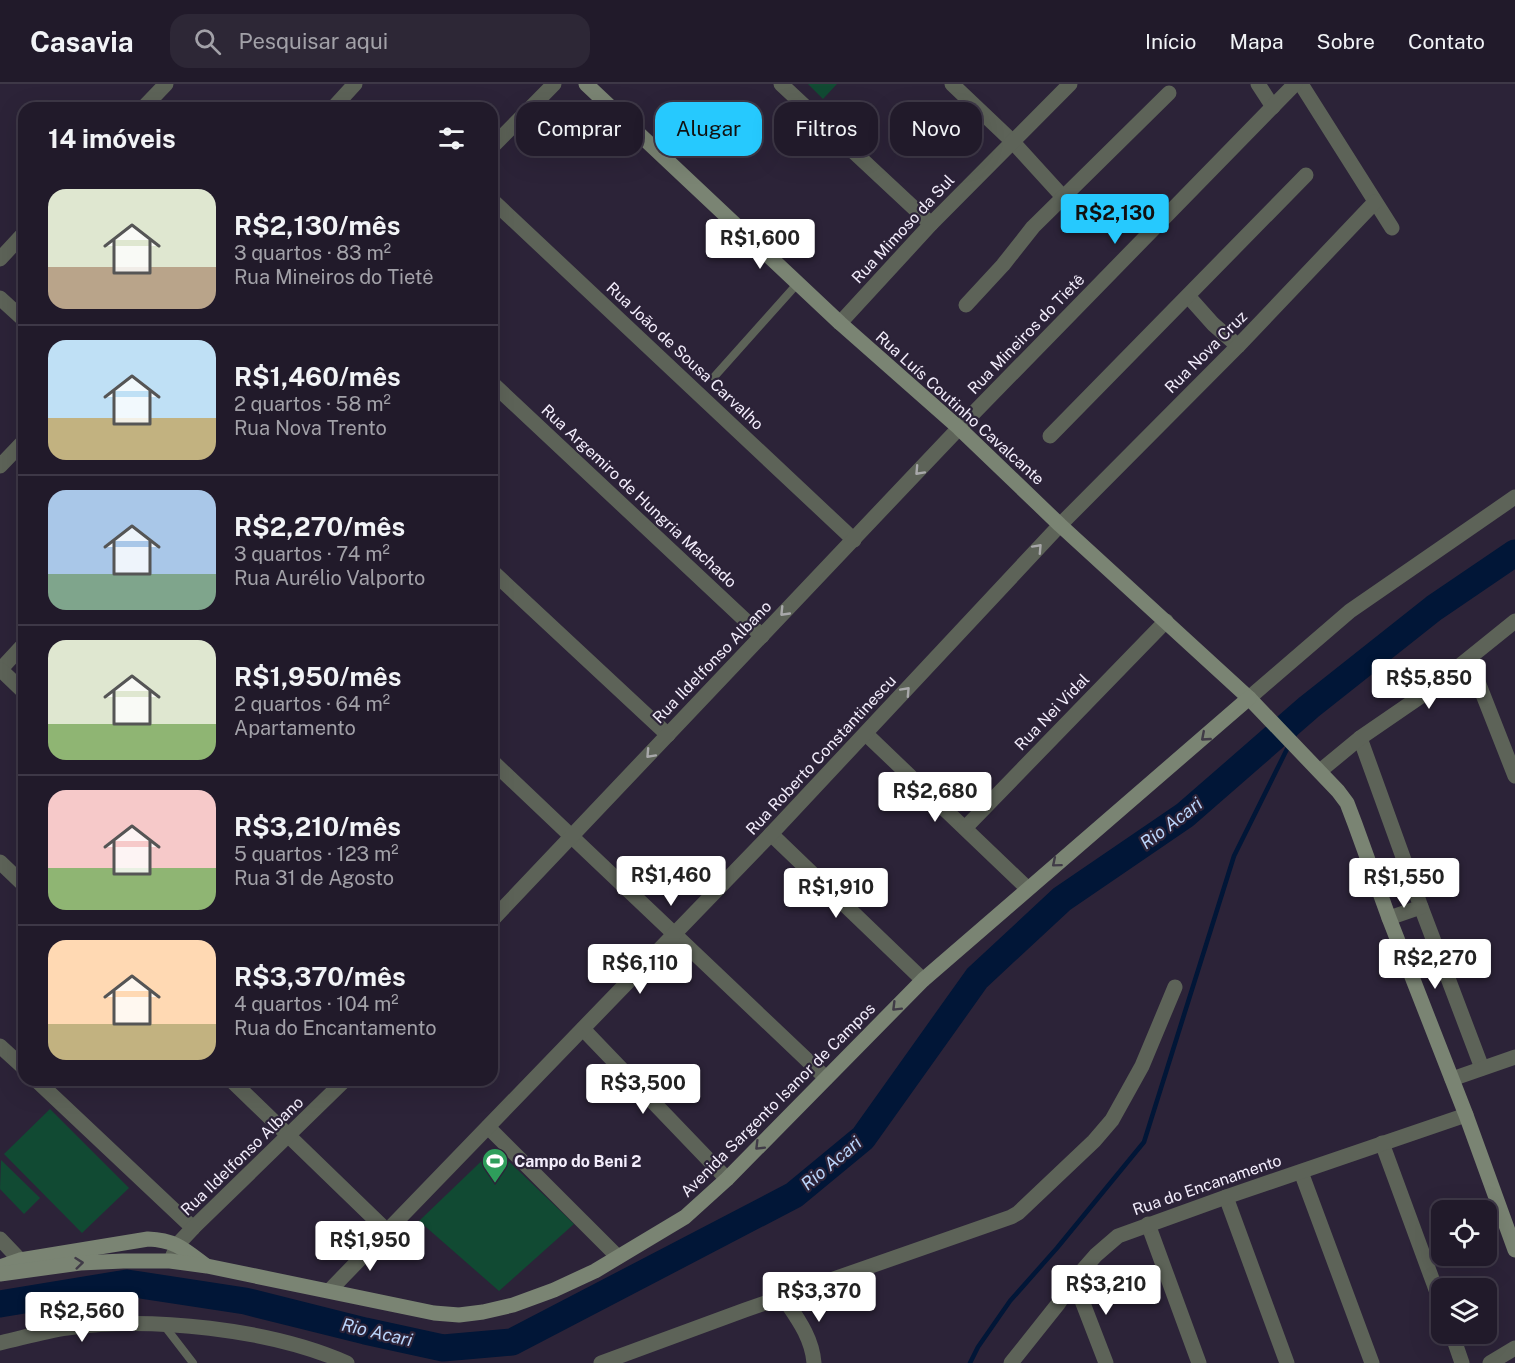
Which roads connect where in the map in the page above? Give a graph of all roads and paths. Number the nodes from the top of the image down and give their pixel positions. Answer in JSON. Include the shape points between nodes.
{"nodes":[{"id":1,"x":166,"y":84,"type":"edge"},
{"id":2,"x":355,"y":84,"type":"edge"},
{"id":3,"x":554,"y":84,"type":"edge"},
{"id":4,"x":586,"y":84,"type":"edge"},
{"id":5,"x":781,"y":84,"type":"edge"},
{"id":6,"x":952,"y":84,"type":"edge"},
{"id":7,"x":1070,"y":84,"type":"edge"},
{"id":8,"x":1258,"y":84,"type":"edge"},
{"id":9,"x":1294,"y":84,"type":"edge"},
{"id":10,"x":1301,"y":84,"type":"edge"},
{"id":11,"x":1169,"y":93,"type":"dead end"},
{"id":12,"x":149,"y":102,"type":"edge"},
{"id":13,"x":338,"y":102,"type":"edge"},
{"id":14,"x":1272,"y":106,"type":"junction"},
{"id":15,"x":498,"y":141,"type":"edge"},
{"id":16,"x":1012,"y":141,"type":"junction"},
{"id":17,"x":1306,"y":175,"type":"dead end"},
{"id":18,"x":1063,"y":197,"type":"junction"},
{"id":19,"x":1375,"y":202,"type":"junction"},
{"id":20,"x":498,"y":206,"type":"edge"},
{"id":21,"x":931,"y":224,"type":"junction"},
{"id":22,"x":1392,"y":228,"type":"dead end"},
{"id":23,"x":18,"y":240,"type":"edge"},
{"id":24,"x":0,"y":259,"type":"edge"},
{"id":25,"x":798,"y":283,"type":"junction"},
{"id":26,"x":1188,"y":296,"type":"junction"},
{"id":27,"x":0,"y":298,"type":"edge"},
{"id":28,"x":966,"y":305,"type":"dead end"},
{"id":29,"x":18,"y":314,"type":"edge"},
{"id":30,"x":840,"y":323,"type":"junction"},
{"id":31,"x":1238,"y":346,"type":"junction"},
{"id":32,"x":714,"y":377,"type":"dead end"},
{"id":33,"x":498,"y":389,"type":"edge"},
{"id":34,"x":959,"y":428,"type":"junction"},
{"id":35,"x":1050,"y":436,"type":"dead end"},
{"id":36,"x":18,"y":447,"type":"edge"},
{"id":37,"x":0,"y":466,"type":"edge"},
{"id":38,"x":1515,"y":497,"type":"edge"},
{"id":39,"x":1060,"y":525,"type":"junction"},
{"id":40,"x":854,"y":540,"type":"junction"},
{"id":41,"x":498,"y":577,"type":"edge"},
{"id":42,"x":1166,"y":621,"type":"junction"},
{"id":43,"x":1515,"y":621,"type":"edge"},
{"id":44,"x":762,"y":636,"type":"junction"},
{"id":45,"x":18,"y":650,"type":"edge"},
{"id":46,"x":1469,"y":659,"type":"junction"},
{"id":47,"x":0,"y":670,"type":"edge"},
{"id":48,"x":18,"y":686,"type":"edge"},
{"id":49,"x":1249,"y":698,"type":"junction"},
{"id":50,"x":866,"y":734,"type":"junction"},
{"id":51,"x":668,"y":735,"type":"junction"},
{"id":52,"x":1360,"y":738,"type":"junction"},
{"id":53,"x":1314,"y":766,"type":"junction"},
{"id":54,"x":498,"y":767,"type":"edge"},
{"id":55,"x":1515,"y":776,"type":"edge"},
{"id":56,"x":965,"y":828,"type":"junction"},
{"id":57,"x":771,"y":834,"type":"junction"},
{"id":58,"x":572,"y":836,"type":"junction"},
{"id":59,"x":0,"y":862,"type":"edge"},
{"id":60,"x":18,"y":879,"type":"edge"},
{"id":61,"x":1028,"y":888,"type":"junction"},
{"id":62,"x":1421,"y":907,"type":"junction"},
{"id":63,"x":498,"y":914,"type":"edge"},
{"id":64,"x":1389,"y":918,"type":"junction"},
{"id":65,"x":676,"y":934,"type":"junction"},
{"id":66,"x":923,"y":980,"type":"junction"},
{"id":67,"x":1175,"y":987,"type":"dead end"},
{"id":68,"x":584,"y":1029,"type":"junction"},
{"id":69,"x":0,"y":1046,"type":"edge"},
{"id":70,"x":1515,"y":1057,"type":"edge"},
{"id":71,"x":18,"y":1062,"type":"edge"},
{"id":72,"x":1482,"y":1068,"type":"junction"},
{"id":73,"x":826,"y":1078,"type":"junction"},
{"id":74,"x":1452,"y":1079,"type":"junction"},
{"id":75,"x":42,"y":1086,"type":"edge"},
{"id":76,"x":237,"y":1086,"type":"edge"},
{"id":77,"x":339,"y":1086,"type":"edge"},
{"id":78,"x":1466,"y":1115,"type":"junction"},
{"id":79,"x":488,"y":1127,"type":"junction"},
{"id":80,"x":290,"y":1136,"type":"junction"},
{"id":81,"x":1382,"y":1143,"type":"junction"},
{"id":82,"x":1301,"y":1172,"type":"junction"},
{"id":83,"x":727,"y":1179,"type":"junction"},
{"id":84,"x":1226,"y":1197,"type":"junction"},
{"id":85,"x":1148,"y":1224,"type":"junction"},
{"id":86,"x":193,"y":1228,"type":"junction"},
{"id":87,"x":387,"y":1231,"type":"junction"},
{"id":88,"x":0,"y":1239,"type":"edge"},
{"id":89,"x":178,"y":1244,"type":"junction"},
{"id":90,"x":1515,"y":1250,"type":"edge"},
{"id":91,"x":618,"y":1257,"type":"junction"},
{"id":92,"x":20,"y":1260,"type":"junction"},
{"id":93,"x":170,"y":1261,"type":"junction"},
{"id":94,"x":207,"y":1266,"type":"junction"},
{"id":95,"x":0,"y":1267,"type":"edge"},
{"id":96,"x":0,"y":1274,"type":"edge"},
{"id":97,"x":1432,"y":1278,"type":"edge"},
{"id":98,"x":1074,"y":1280,"type":"junction"},
{"id":99,"x":330,"y":1290,"type":"junction"},
{"id":100,"x":783,"y":1297,"type":"junction"},
{"id":101,"x":162,"y":1323,"type":"junction"},
{"id":102,"x":0,"y":1343,"type":"edge"},
{"id":103,"x":1455,"y":1344,"type":"edge"},
{"id":104,"x":1515,"y":1348,"type":"edge"},
{"id":105,"x":1018,"y":1359,"type":"edge"},
{"id":106,"x":193,"y":1363,"type":"edge"},
{"id":107,"x":347,"y":1363,"type":"edge"},
{"id":108,"x":601,"y":1363,"type":"edge"},
{"id":109,"x":814,"y":1363,"type":"edge"},
{"id":110,"x":1106,"y":1363,"type":"edge"},
{"id":111,"x":1200,"y":1363,"type":"edge"},
{"id":112,"x":1287,"y":1363,"type":"edge"},
{"id":113,"x":1372,"y":1363,"type":"edge"},
{"id":114,"x":1462,"y":1363,"type":"edge"},
{"id":115,"x":1490,"y":1363,"type":"edge"}],
"edges":[{"from":1,"to":12,"type":"street"},
{"from":2,"to":13,"type":"street"},
{"from":3,"to":15,"type":"street"},
{"from":4,"to":25,"type":"street","name":"Rua Luís Coutinho Cavalcante"},
{"from":5,"to":21,"type":"street"},
{"from":6,"to":16,"type":"street"},
{"from":7,"to":16,"type":"street","name":"Rua Mimoso da Sul"},
{"from":8,"to":14,"type":"street"},
{"from":9,"to":14,"type":"street","name":"Rua Mineiros do Tietê"},
{"from":10,"to":19,"type":"street"},
{"from":11,"to":18,"type":"street"},
{"from":14,"to":34,"type":"street","name":"Rua Mineiros do Tietê"},
{"from":16,"to":18,"type":"street"},
{"from":16,"to":21,"type":"street","name":"Rua Mimoso da Sul"},
{"from":17,"to":26,"type":"street"},
{"from":18,"to":28,"type":"street"},
{"from":19,"to":22,"type":"street"},
{"from":19,"to":31,"type":"street","name":"Rua Nova Cruz"},
{"from":20,"to":40,"type":"street","name":"Rua João de Sousa Carvalho"},
{"from":21,"to":30,"type":"street","name":"Rua Mimoso da Sul"},
{"from":23,"to":24,"type":"street"},
{"from":25,"to":30,"type":"street","name":"Rua Luís Coutinho Cavalcante"},
{"from":25,"to":32,"type":"lane"},
{"from":26,"to":31,"type":"street"},
{"from":26,"to":35,"type":"street"},
{"from":27,"to":29,"type":"street"},
{"from":30,"to":34,"type":"street","name":"Rua Luís Coutinho Cavalcante"},
{"from":31,"to":39,"type":"street","name":"Rua Nova Cruz"},
{"from":33,"to":44,"type":"street","name":"Rua Argemiro de Hungria Machado"},
{"from":34,"to":39,"type":"street","name":"Rua Luís Coutinho Cavalcante"},
{"from":34,"to":40,"type":"street","name":"Rua Ildelfonso Albano","one_way":true},
{"from":36,"to":37,"type":"street"},
{"from":38,"to":49,"type":"street","via":[[1350,611]]},
{"from":39,"to":42,"type":"street","name":"Rua Luís Coutinho Cavalcante"},
{"from":50,"to":39,"type":"street","name":"Rua Roberto Constantinescu","one_way":true},
{"from":40,"to":44,"type":"street","name":"Rua Ildelfonso Albano","one_way":true},
{"from":41,"to":51,"type":"street"},
{"from":42,"to":49,"type":"street","name":"Rua Luís Coutinho Cavalcante"},
{"from":42,"to":56,"type":"street","name":"Rua Nei Vidal"},
{"from":43,"to":46,"type":"street"},
{"from":44,"to":51,"type":"street","name":"Rua Ildelfonso Albano"},
{"from":45,"to":47,"type":"street"},
{"from":46,"to":52,"type":"street"},
{"from":46,"to":55,"type":"street"},
{"from":47,"to":48,"type":"street"},
{"from":49,"to":53,"type":"street","name":"Rua Luís Coutinho Cavalcante"},
{"from":49,"to":61,"type":"street","name":"Avenida Sargento Isanor de Campos","one_way":true},
{"from":50,"to":56,"type":"street"},
{"from":50,"to":57,"type":"street","name":"Rua Roberto Constantinescu"},
{"from":51,"to":58,"type":"street","name":"Rua Ildelfonso Albano","one_way":true},
{"from":52,"to":53,"type":"street"},
{"from":52,"to":62,"type":"street"},
{"from":53,"to":64,"type":"street","name":"Rua Luís Coutinho Cavalcante","via":[[1347,803]]},
{"from":54,"to":58,"type":"street"},
{"from":56,"to":61,"type":"street"},
{"from":57,"to":65,"type":"street","name":"Rua Roberto Constantinescu"},
{"from":57,"to":66,"type":"street"},
{"from":58,"to":63,"type":"street","name":"Rua Ildelfonso Albano"},
{"from":58,"to":65,"type":"street"},
{"from":59,"to":60,"type":"street"},
{"from":61,"to":66,"type":"street","name":"Avenida Sargento Isanor de Campos"},
{"from":62,"to":64,"type":"street"},
{"from":62,"to":72,"type":"street"},
{"from":64,"to":74,"type":"street","name":"Rua Luís Coutinho Cavalcante"},
{"from":65,"to":68,"type":"street","name":"Rua Roberto Constantinescu"},
{"from":65,"to":73,"type":"street"},
{"from":66,"to":73,"type":"street","name":"Avenida Sargento Isanor de Campos","one_way":true},
{"from":67,"to":100,"type":"street","via":[[1142,1066],[1112,1120],[1018,1213]]},
{"from":68,"to":79,"type":"street","name":"Rua Roberto Constantinescu"},
{"from":68,"to":83,"type":"street"},
{"from":69,"to":71,"type":"street"},
{"from":70,"to":72,"type":"street"},
{"from":72,"to":74,"type":"street"},
{"from":73,"to":83,"type":"street","name":"Avenida Sargento Isanor de Campos","one_way":true},
{"from":74,"to":78,"type":"street","name":"Rua Luís Coutinho Cavalcante"},
{"from":75,"to":86,"type":"street"},
{"from":76,"to":80,"type":"street"},
{"from":77,"to":80,"type":"street","name":"Rua Ildelfonso Albano"},
{"from":78,"to":81,"type":"street","name":"Rua do Encanamento"},
{"from":78,"to":90,"type":"street","name":"Rua Luís Coutinho Cavalcante"},
{"from":79,"to":87,"type":"street","name":"Rua Roberto Constantinescu"},
{"from":79,"to":91,"type":"street"},
{"from":80,"to":86,"type":"street","name":"Rua Ildelfonso Albano"},
{"from":80,"to":87,"type":"street"},
{"from":81,"to":82,"type":"street","name":"Rua do Encanamento"},
{"from":81,"to":97,"type":"street"},
{"from":82,"to":84,"type":"street","name":"Rua do Encanamento"},
{"from":82,"to":113,"type":"street"},
{"from":83,"to":91,"type":"street","name":"Avenida Sargento Isanor de Campos","via":[[685,1217]]},
{"from":84,"to":85,"type":"street","name":"Rua do Encanamento"},
{"from":84,"to":112,"type":"street"},
{"from":85,"to":98,"type":"street","name":"Rua do Encanamento","via":[[1118,1236]]},
{"from":85,"to":111,"type":"street"},
{"from":86,"to":89,"type":"street","name":"Rua Ildelfonso Albano"},
{"from":87,"to":99,"type":"street","name":"Rua Roberto Constantinescu"},
{"from":88,"to":92,"type":"street"},
{"from":89,"to":92,"type":"street","name":"Avenida Sargento Isanor de Campos","via":[[148,1239]]},
{"from":89,"to":93,"type":"street","name":"Rua Ildelfonso Albano"},
{"from":89,"to":94,"type":"street","name":"Avenida Sargento Isanor de Campos"},
{"from":91,"to":99,"type":"street","name":"Avenida Sargento Isanor de Campos","via":[[523,1302],[459,1315]]},
{"from":92,"to":95,"type":"street","name":"Avenida Sargento Isanor de Campos"},
{"from":93,"to":94,"type":"street","name":"Avenida Sargento Isanor de Campos"},
{"from":96,"to":93,"type":"street","name":"Avenida Sargento Isanor de Campos","one_way":true,"via":[[80,1263]]},
{"from":94,"to":99,"type":"street","name":"Avenida Sargento Isanor de Campos"},
{"from":98,"to":105,"type":"street","name":"Rua do Encanamento"},
{"from":98,"to":110,"type":"street"},
{"from":100,"to":108,"type":"street"},
{"from":100,"to":109,"type":"street","via":[[812,1346]]},
{"from":101,"to":102,"type":"street","via":[[67,1328]]},
{"from":101,"to":106,"type":"lane"},
{"from":101,"to":107,"type":"street","via":[[292,1344]]},
{"from":103,"to":114,"type":"street"},
{"from":104,"to":115,"type":"street"}]}
